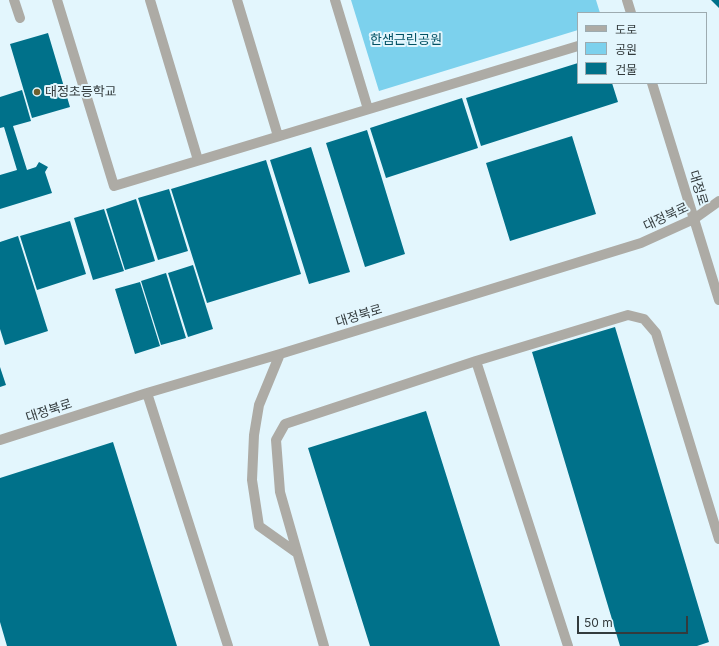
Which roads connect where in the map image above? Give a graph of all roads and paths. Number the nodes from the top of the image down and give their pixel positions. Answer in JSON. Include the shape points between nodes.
{"nodes":[{"id":1,"x":14,"y":0,"type":"edge"},
{"id":2,"x":57,"y":0,"type":"edge"},
{"id":3,"x":150,"y":0,"type":"edge"},
{"id":4,"x":237,"y":0,"type":"edge"},
{"id":5,"x":335,"y":0,"type":"edge"},
{"id":6,"x":627,"y":0,"type":"edge"},
{"id":7,"x":630,"y":12,"type":"edge"},
{"id":8,"x":20,"y":18,"type":"dead end"},
{"id":9,"x":577,"y":46,"type":"edge"},
{"id":10,"x":652,"y":84,"type":"edge"},
{"id":11,"x":368,"y":109,"type":"junction"},
{"id":12,"x":278,"y":136,"type":"junction"},
{"id":13,"x":198,"y":160,"type":"junction"},
{"id":14,"x":719,"y":201,"type":"edge"},
{"id":15,"x":694,"y":219,"type":"junction"},
{"id":16,"x":719,"y":300,"type":"edge"},
{"id":17,"x":280,"y":354,"type":"junction"},
{"id":18,"x":476,"y":361,"type":"junction"},
{"id":19,"x":147,"y":393,"type":"junction"},
{"id":20,"x":0,"y":440,"type":"edge"},
{"id":21,"x":719,"y":539,"type":"edge"},
{"id":22,"x":297,"y":553,"type":"junction"},
{"id":23,"x":228,"y":646,"type":"edge"},
{"id":24,"x":324,"y":646,"type":"edge"},
{"id":25,"x":568,"y":646,"type":"edge"}],
"edges":[{"from":1,"to":8,"type":"street"},
{"from":2,"to":13,"type":"street","via":[[114,186]]},
{"from":3,"to":13,"type":"street"},
{"from":4,"to":12,"type":"street"},
{"from":5,"to":11,"type":"street"},
{"from":6,"to":7,"type":"street"},
{"from":9,"to":11,"type":"street"},
{"from":10,"to":15,"type":"street","name":"대정로"},
{"from":11,"to":12,"type":"street"},
{"from":12,"to":13,"type":"street"},
{"from":14,"to":15,"type":"street","name":"대정북로"},
{"from":15,"to":16,"type":"street","name":"대정로"},
{"from":15,"to":17,"type":"street","name":"대정북로","via":[[641,243]]},
{"from":17,"to":19,"type":"street","name":"대정북로"},
{"from":17,"to":22,"type":"street","via":[[260,405],[254,435],[252,480],[259,526]]},
{"from":18,"to":21,"type":"street","via":[[628,315],[644,319],[656,333]]},
{"from":18,"to":22,"type":"street","via":[[285,424],[276,440],[280,492]]},
{"from":18,"to":25,"type":"street"},
{"from":19,"to":20,"type":"street","name":"대정북로"},
{"from":19,"to":23,"type":"street"},
{"from":22,"to":24,"type":"street"}]}
